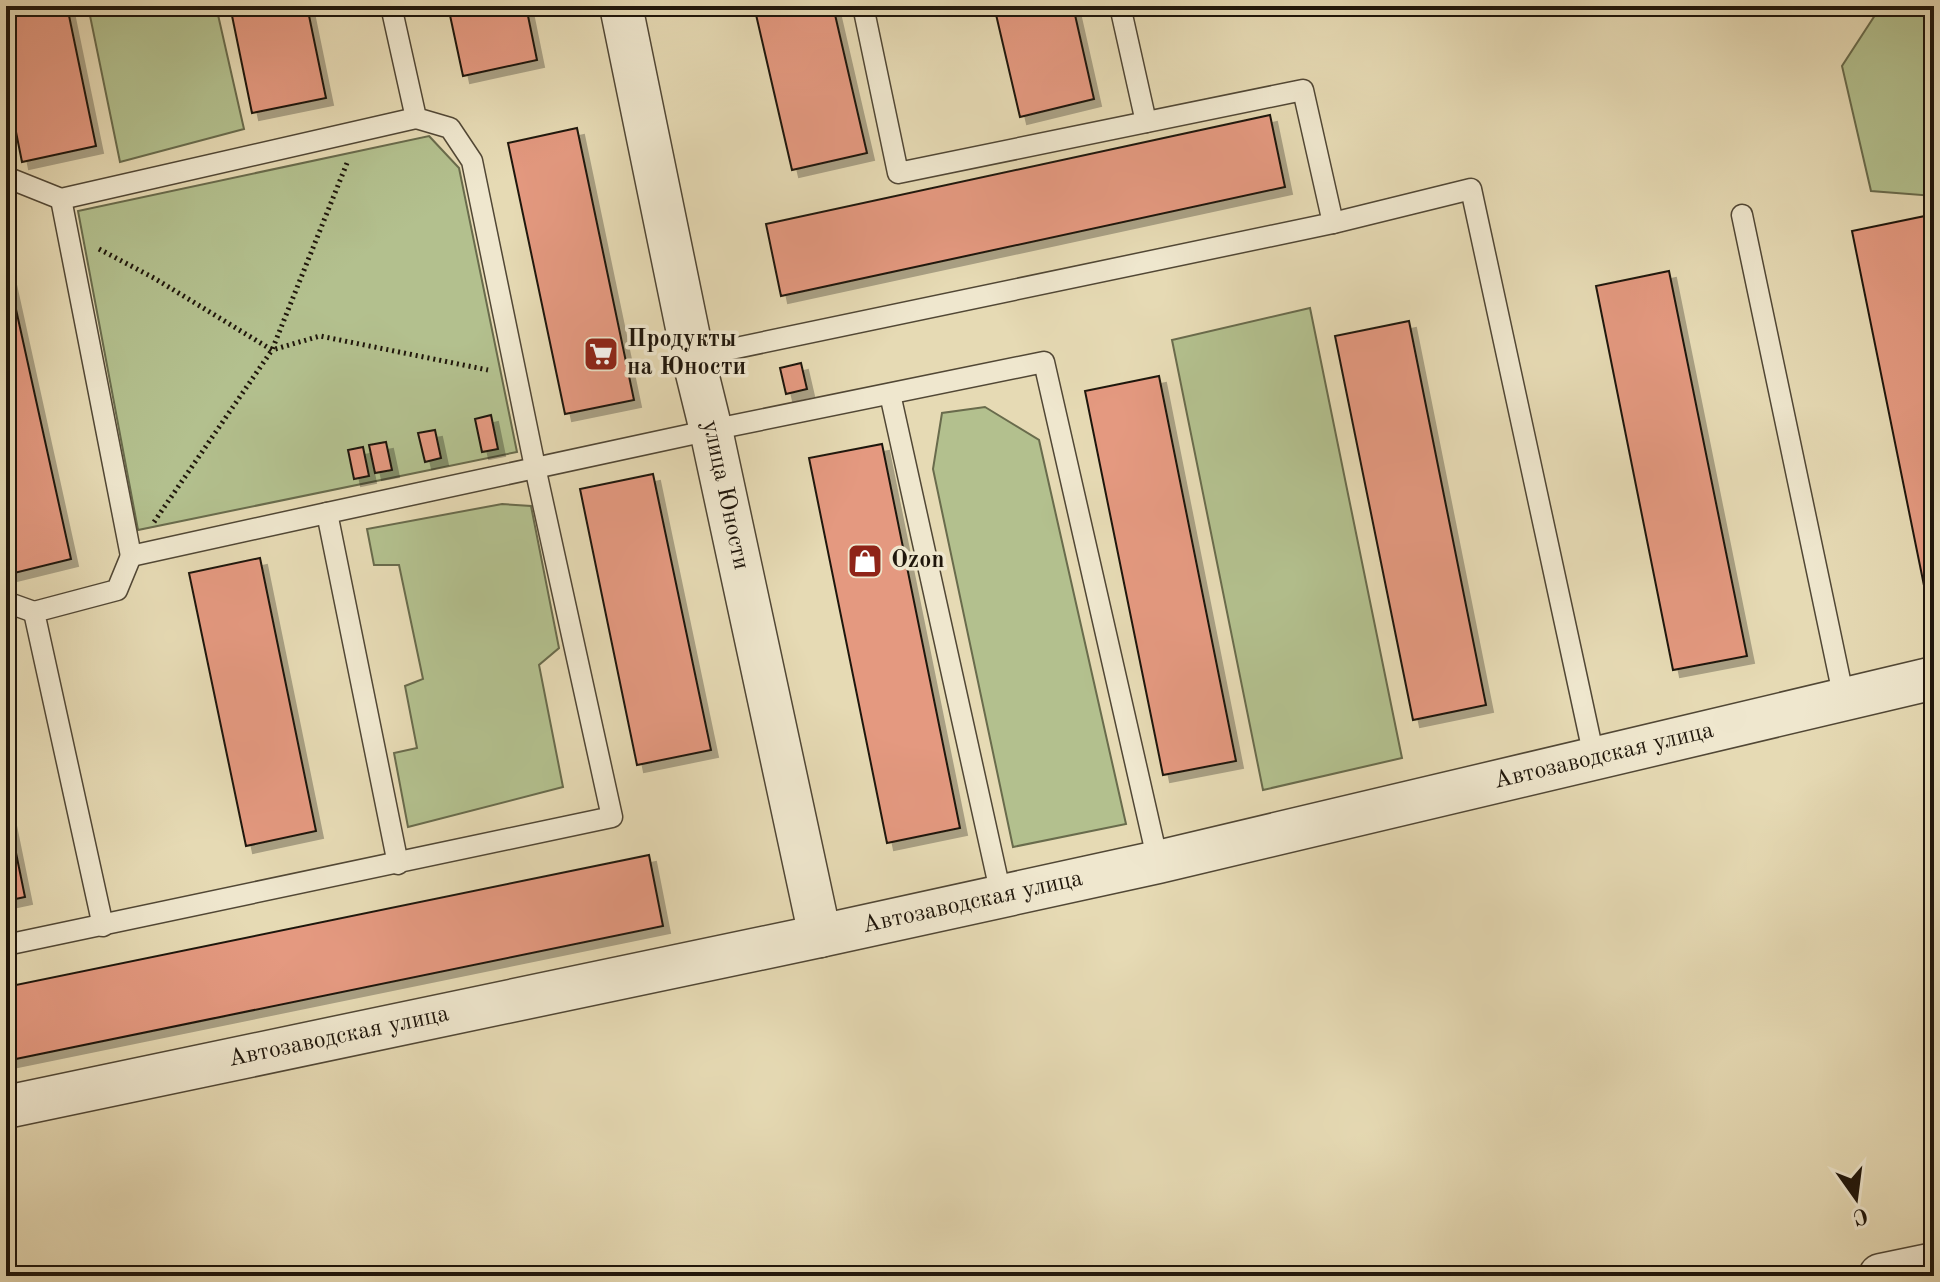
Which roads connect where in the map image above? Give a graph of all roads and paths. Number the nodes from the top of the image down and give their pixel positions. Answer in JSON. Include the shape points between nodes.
{"nodes":[{"id":1,"x":391,"y":6,"type":"edge"},
{"id":2,"x":621,"y":6,"type":"edge"},
{"id":3,"x":863,"y":6,"type":"edge"},
{"id":4,"x":1120,"y":6,"type":"edge"},
{"id":5,"x":416,"y":118,"type":"junction"},
{"id":6,"x":1146,"y":122,"type":"junction"},
{"id":7,"x":348,"y":160,"type":"dead end"},
{"id":8,"x":6,"y":177,"type":"edge"},
{"id":9,"x":61,"y":199,"type":"junction"},
{"id":10,"x":1742,"y":215,"type":"dead end"},
{"id":11,"x":1333,"y":223,"type":"junction"},
{"id":12,"x":68,"y":232,"type":"junction"},
{"id":13,"x":272,"y":350,"type":"junction"},
{"id":14,"x":693,"y":357,"type":"junction"},
{"id":15,"x":517,"y":376,"type":"junction"},
{"id":16,"x":890,"y":394,"type":"junction"},
{"id":17,"x":711,"y":430,"type":"junction"},
{"id":18,"x":535,"y":467,"type":"junction"},
{"id":19,"x":327,"y":513,"type":"junction"},
{"id":20,"x":131,"y":556,"type":"junction"},
{"id":21,"x":6,"y":602,"type":"edge"},
{"id":22,"x":34,"y":612,"type":"junction"},
{"id":23,"x":1934,"y":678,"type":"edge"},
{"id":24,"x":1844,"y":699,"type":"junction"},
{"id":25,"x":1594,"y":757,"type":"junction"},
{"id":26,"x":1158,"y":862,"type":"junction"},
{"id":27,"x":398,"y":864,"type":"junction"},
{"id":28,"x":1001,"y":895,"type":"junction"},
{"id":29,"x":103,"y":926,"type":"junction"},
{"id":30,"x":820,"y":936,"type":"junction"},
{"id":31,"x":6,"y":945,"type":"edge"},
{"id":32,"x":6,"y":1107,"type":"edge"},
{"id":33,"x":1934,"y":1265,"type":"edge"},
{"id":34,"x":1881,"y":1276,"type":"edge"}],
"edges":[{"from":1,"to":5,"type":"lane"},
{"from":2,"to":14,"type":"street","name":"улица Юности"},
{"from":3,"to":6,"type":"lane","via":[[898,173]]},
{"from":4,"to":6,"type":"lane"},
{"from":5,"to":9,"type":"lane"},
{"from":5,"to":15,"type":"lane","via":[[450,128],[472,161]]},
{"from":6,"to":11,"type":"lane","via":[[1303,90]]},
{"from":7,"to":13,"type":"path"},
{"from":8,"to":9,"type":"lane"},
{"from":9,"to":12,"type":"lane"},
{"from":10,"to":24,"type":"lane"},
{"from":11,"to":14,"type":"lane"},
{"from":11,"to":25,"type":"lane","via":[[1471,189]]},
{"from":12,"to":13,"type":"path"},
{"from":12,"to":20,"type":"lane"},
{"from":13,"to":15,"type":"path","via":[[320,336]]},
{"from":13,"to":20,"type":"path"},
{"from":14,"to":17,"type":"street","name":"улица Юности"},
{"from":15,"to":18,"type":"lane"},
{"from":16,"to":17,"type":"lane"},
{"from":16,"to":26,"type":"lane","via":[[1044,362]]},
{"from":16,"to":28,"type":"lane"},
{"from":17,"to":18,"type":"lane"},
{"from":17,"to":30,"type":"street","name":"улица Юности"},
{"from":18,"to":19,"type":"lane"},
{"from":18,"to":27,"type":"lane","via":[[612,817]]},
{"from":19,"to":20,"type":"lane"},
{"from":19,"to":27,"type":"lane"},
{"from":20,"to":22,"type":"lane","via":[[117,590]]},
{"from":21,"to":22,"type":"lane"},
{"from":22,"to":29,"type":"lane"},
{"from":23,"to":24,"type":"street","name":"Автозаводская улица"},
{"from":24,"to":25,"type":"street","name":"Автозаводская улица"},
{"from":25,"to":26,"type":"street","name":"Автозаводская улица"},
{"from":26,"to":28,"type":"street","name":"Автозаводская улица"},
{"from":27,"to":29,"type":"lane"},
{"from":28,"to":30,"type":"street","name":"Автозаводская улица"},
{"from":29,"to":31,"type":"lane"},
{"from":30,"to":32,"type":"street","name":"Автозаводская улица"},
{"from":33,"to":34,"type":"street"}]}
